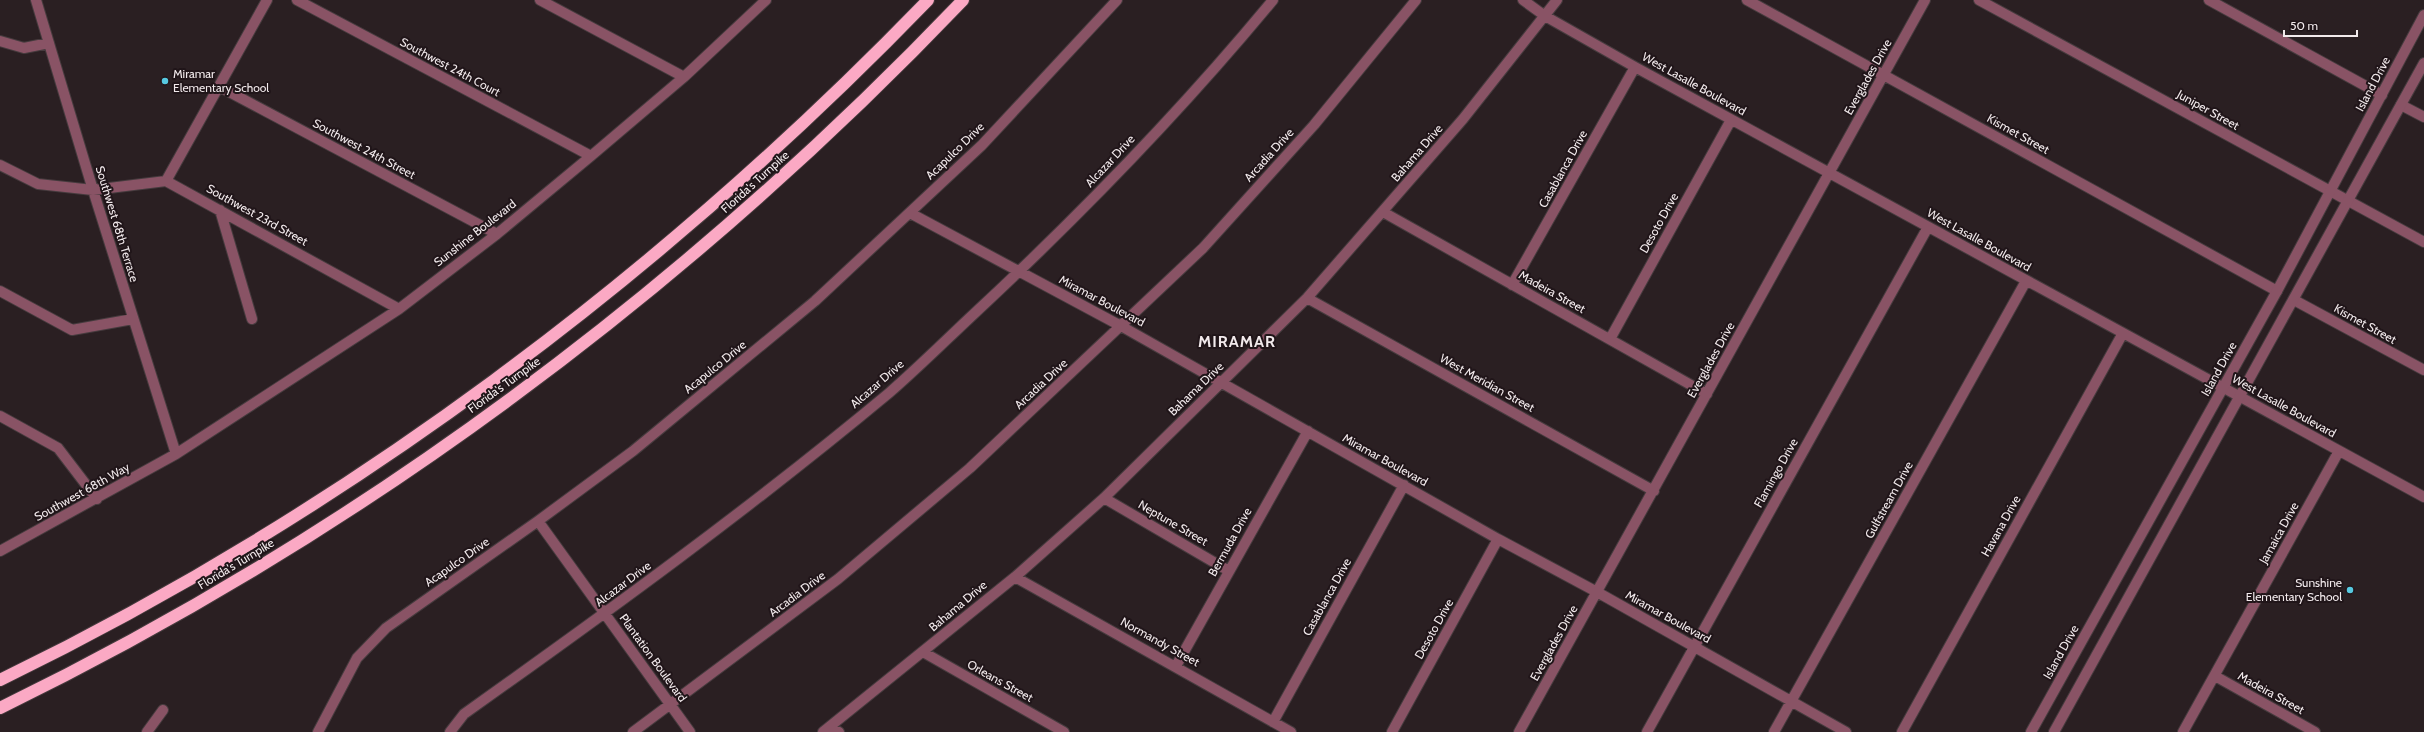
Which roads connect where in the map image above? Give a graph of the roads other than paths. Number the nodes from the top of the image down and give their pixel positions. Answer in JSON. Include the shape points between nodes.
{"nodes":[{"id":1,"x":36,"y":0,"type":"edge"},
{"id":2,"x":267,"y":0,"type":"edge"},
{"id":3,"x":297,"y":0,"type":"edge"},
{"id":4,"x":540,"y":0,"type":"edge"},
{"id":5,"x":766,"y":0,"type":"edge"},
{"id":6,"x":928,"y":0,"type":"edge"},
{"id":7,"x":963,"y":0,"type":"edge"},
{"id":8,"x":1117,"y":0,"type":"edge"},
{"id":9,"x":1272,"y":0,"type":"edge"},
{"id":10,"x":1416,"y":0,"type":"edge"},
{"id":11,"x":1524,"y":0,"type":"edge"},
{"id":12,"x":1557,"y":0,"type":"edge"},
{"id":13,"x":1747,"y":0,"type":"edge"},
{"id":14,"x":1925,"y":0,"type":"edge"},
{"id":15,"x":1979,"y":0,"type":"edge"},
{"id":16,"x":2209,"y":0,"type":"edge"},
{"id":17,"x":2424,"y":15,"type":"edge"},
{"id":18,"x":1545,"y":16,"type":"junction"},
{"id":19,"x":0,"y":41,"type":"edge"},
{"id":20,"x":49,"y":42,"type":"junction"},
{"id":21,"x":2424,"y":63,"type":"edge"},
{"id":22,"x":1635,"y":67,"type":"junction"},
{"id":23,"x":1884,"y":75,"type":"junction"},
{"id":24,"x":684,"y":77,"type":"junction"},
{"id":25,"x":220,"y":87,"type":"junction"},
{"id":26,"x":2382,"y":95,"type":"junction"},
{"id":27,"x":2401,"y":105,"type":"junction"},
{"id":28,"x":2424,"y":117,"type":"edge"},
{"id":29,"x":1732,"y":120,"type":"junction"},
{"id":30,"x":591,"y":156,"type":"junction"},
{"id":31,"x":0,"y":165,"type":"edge"},
{"id":32,"x":1830,"y":172,"type":"junction"},
{"id":33,"x":166,"y":181,"type":"junction"},
{"id":34,"x":93,"y":190,"type":"junction"},
{"id":35,"x":2330,"y":191,"type":"junction"},
{"id":36,"x":2348,"y":201,"type":"junction"},
{"id":37,"x":220,"y":210,"type":"junction"},
{"id":38,"x":1383,"y":212,"type":"junction"},
{"id":39,"x":910,"y":213,"type":"junction"},
{"id":40,"x":1928,"y":226,"type":"junction"},
{"id":41,"x":497,"y":234,"type":"junction"},
{"id":42,"x":2424,"y":242,"type":"edge"},
{"id":43,"x":1019,"y":272,"type":"junction"},
{"id":44,"x":2026,"y":281,"type":"junction"},
{"id":45,"x":1512,"y":284,"type":"junction"},
{"id":46,"x":0,"y":291,"type":"edge"},
{"id":47,"x":2277,"y":291,"type":"junction"},
{"id":48,"x":1307,"y":298,"type":"junction"},
{"id":49,"x":2294,"y":300,"type":"junction"},
{"id":50,"x":399,"y":309,"type":"junction"},
{"id":51,"x":133,"y":319,"type":"junction"},
{"id":52,"x":252,"y":319,"type":"dead end"},
{"id":53,"x":1121,"y":326,"type":"junction"},
{"id":54,"x":2123,"y":333,"type":"junction"},
{"id":55,"x":1610,"y":339,"type":"junction"},
{"id":56,"x":2424,"y":370,"type":"edge"},
{"id":57,"x":1222,"y":382,"type":"junction"},
{"id":58,"x":2223,"y":388,"type":"junction"},
{"id":59,"x":1707,"y":394,"type":"junction"},
{"id":60,"x":2239,"y":396,"type":"junction"},
{"id":61,"x":0,"y":416,"type":"edge"},
{"id":62,"x":1308,"y":431,"type":"junction"},
{"id":63,"x":2339,"y":451,"type":"junction"},
{"id":64,"x":176,"y":454,"type":"junction"},
{"id":65,"x":1404,"y":485,"type":"junction"},
{"id":66,"x":1654,"y":491,"type":"junction"},
{"id":67,"x":2424,"y":497,"type":"edge"},
{"id":68,"x":1104,"y":498,"type":"junction"},
{"id":69,"x":97,"y":499,"type":"junction"},
{"id":70,"x":538,"y":521,"type":"junction"},
{"id":71,"x":1498,"y":539,"type":"junction"},
{"id":72,"x":0,"y":551,"type":"edge"},
{"id":73,"x":1229,"y":571,"type":"junction"},
{"id":74,"x":1015,"y":577,"type":"junction"},
{"id":75,"x":1597,"y":592,"type":"junction"},
{"id":76,"x":605,"y":614,"type":"junction"},
{"id":77,"x":1694,"y":647,"type":"junction"},
{"id":78,"x":923,"y":652,"type":"junction"},
{"id":79,"x":1176,"y":666,"type":"junction"},
{"id":80,"x":2214,"y":676,"type":"junction"},
{"id":81,"x":0,"y":680,"type":"edge"},
{"id":82,"x":1791,"y":701,"type":"junction"},
{"id":83,"x":671,"y":705,"type":"junction"},
{"id":84,"x":0,"y":708,"type":"edge"},
{"id":85,"x":163,"y":710,"type":"dead end"},
{"id":86,"x":1273,"y":722,"type":"junction"},
{"id":87,"x":831,"y":730,"type":"edge"},
{"id":88,"x":147,"y":732,"type":"edge"},
{"id":89,"x":318,"y":732,"type":"edge"},
{"id":90,"x":450,"y":732,"type":"edge"},
{"id":91,"x":633,"y":732,"type":"edge"},
{"id":92,"x":690,"y":732,"type":"edge"},
{"id":93,"x":1064,"y":732,"type":"edge"},
{"id":94,"x":1291,"y":732,"type":"edge"},
{"id":95,"x":1392,"y":732,"type":"edge"},
{"id":96,"x":1519,"y":732,"type":"edge"},
{"id":97,"x":1647,"y":732,"type":"edge"},
{"id":98,"x":1774,"y":732,"type":"edge"},
{"id":99,"x":1846,"y":732,"type":"edge"},
{"id":100,"x":1902,"y":732,"type":"edge"},
{"id":101,"x":2031,"y":732,"type":"edge"},
{"id":102,"x":2054,"y":732,"type":"edge"},
{"id":103,"x":2183,"y":732,"type":"edge"},
{"id":104,"x":2315,"y":732,"type":"edge"}],
"edges":[{"from":1,"to":20,"type":"street","name":"Southwest 68th Terrace"},
{"from":2,"to":25,"type":"street"},
{"from":3,"to":30,"type":"street","name":"Southwest 24th Court"},
{"from":4,"to":24,"type":"street"},
{"from":5,"to":24,"type":"street","name":"Sunshine Boulevard"},
{"from":6,"to":81,"type":"highway","name":"Florida's Turnpike","via":[[741,180],[524,358],[373,464],[253,541],[112,622]]},
{"from":7,"to":84,"type":"highway","name":"Florida's Turnpike","via":[[882,83],[765,192],[657,284],[544,374],[425,460],[280,554],[102,657]]},
{"from":8,"to":39,"type":"street","name":"Acapulco Drive","via":[[982,145]]},
{"from":9,"to":43,"type":"street","name":"Alcazar Drive","via":[[1234,47],[1107,184]]},
{"from":10,"to":53,"type":"street","name":"Arcadia Drive","via":[[1314,125],[1272,172],[1203,248]]},
{"from":11,"to":18,"type":"street","name":"West Lasalle Boulevard"},
{"from":12,"to":18,"type":"street","name":"Bahama Drive"},
{"from":13,"to":23,"type":"street","name":"Kismet Street"},
{"from":14,"to":23,"type":"street","name":"Everglades Drive"},
{"from":15,"to":35,"type":"street","name":"Juniper Street"},
{"from":16,"to":26,"type":"street"},
{"from":17,"to":26,"type":"street","name":"Island Drive"},
{"from":18,"to":22,"type":"street","name":"West Lasalle Boulevard"},
{"from":18,"to":38,"type":"street","name":"Bahama Drive","via":[[1463,119]]},
{"from":19,"to":20,"type":"street","via":[[24,48]]},
{"from":20,"to":34,"type":"street","name":"Southwest 68th Terrace"},
{"from":21,"to":27,"type":"street"},
{"from":22,"to":29,"type":"street","name":"West Lasalle Boulevard"},
{"from":22,"to":45,"type":"street","name":"Casablanca Drive"},
{"from":23,"to":32,"type":"street","name":"Everglades Drive"},
{"from":23,"to":47,"type":"street","name":"Kismet Street"},
{"from":24,"to":30,"type":"street","name":"Sunshine Boulevard"},
{"from":25,"to":33,"type":"street"},
{"from":25,"to":41,"type":"street","name":"Southwest 24th Street"},
{"from":26,"to":35,"type":"street","name":"Island Drive"},
{"from":27,"to":28,"type":"street"},
{"from":27,"to":36,"type":"street"},
{"from":29,"to":32,"type":"street","name":"West Lasalle Boulevard"},
{"from":29,"to":55,"type":"street","name":"Desoto Drive"},
{"from":30,"to":41,"type":"street","name":"Sunshine Boulevard"},
{"from":31,"to":34,"type":"street","via":[[38,184]]},
{"from":32,"to":40,"type":"street","name":"West Lasalle Boulevard"},
{"from":32,"to":59,"type":"street","name":"Everglades Drive"},
{"from":33,"to":34,"type":"street"},
{"from":33,"to":37,"type":"street","name":"Southwest 23rd Street"},
{"from":34,"to":51,"type":"street","name":"Southwest 68th Terrace"},
{"from":35,"to":36,"type":"street","name":"Juniper Street"},
{"from":35,"to":47,"type":"street","name":"Island Drive"},
{"from":36,"to":42,"type":"street","name":"Juniper Street"},
{"from":36,"to":49,"type":"street"},
{"from":37,"to":50,"type":"street","name":"Southwest 23rd Street"},
{"from":37,"to":52,"type":"street"},
{"from":38,"to":45,"type":"street","name":"Madeira Street"},
{"from":38,"to":48,"type":"street","name":"Bahama Drive"},
{"from":39,"to":43,"type":"street","name":"Miramar Boulevard"},
{"from":39,"to":70,"type":"street","name":"Acapulco Drive","via":[[815,301],[633,451]]},
{"from":40,"to":44,"type":"street","name":"West Lasalle Boulevard"},
{"from":40,"to":77,"type":"street","name":"Flamingo Drive"},
{"from":41,"to":50,"type":"street","name":"Sunshine Boulevard"},
{"from":43,"to":53,"type":"street","name":"Miramar Boulevard"},
{"from":43,"to":76,"type":"street","name":"Alcazar Drive","via":[[891,391],[757,500]]},
{"from":44,"to":54,"type":"street","name":"West Lasalle Boulevard"},
{"from":44,"to":82,"type":"street","name":"Gulfstream Drive"},
{"from":45,"to":55,"type":"street","name":"Madeira Street"},
{"from":46,"to":51,"type":"street","via":[[72,330]]},
{"from":47,"to":58,"type":"street","name":"Island Drive"},
{"from":48,"to":57,"type":"street","name":"Bahama Drive"},
{"from":48,"to":66,"type":"street","name":"West Meridian Street"},
{"from":49,"to":56,"type":"street","name":"Kismet Street"},
{"from":49,"to":60,"type":"street"},
{"from":50,"to":64,"type":"street","name":"Sunshine Boulevard"},
{"from":51,"to":64,"type":"street","name":"Southwest 68th Terrace"},
{"from":53,"to":57,"type":"street","name":"Miramar Boulevard"},
{"from":53,"to":83,"type":"street","name":"Arcadia Drive","via":[[970,468],[838,579]]},
{"from":54,"to":58,"type":"street","name":"West Lasalle Boulevard"},
{"from":54,"to":100,"type":"street","name":"Havana Drive"},
{"from":55,"to":59,"type":"street","name":"Madeira Street"},
{"from":57,"to":62,"type":"street","name":"Miramar Boulevard"},
{"from":57,"to":68,"type":"street","name":"Bahama Drive"},
{"from":58,"to":60,"type":"street","name":"West Lasalle Boulevard"},
{"from":58,"to":101,"type":"street","name":"Island Drive"},
{"from":59,"to":66,"type":"street","name":"Everglades Drive"},
{"from":60,"to":63,"type":"street","name":"West Lasalle Boulevard"},
{"from":60,"to":102,"type":"street"},
{"from":61,"to":69,"type":"street","via":[[58,448]]},
{"from":62,"to":65,"type":"street","name":"Miramar Boulevard"},
{"from":62,"to":73,"type":"street","name":"Bermuda Drive"},
{"from":63,"to":67,"type":"street","name":"West Lasalle Boulevard"},
{"from":63,"to":80,"type":"street","name":"Jamaica Drive"},
{"from":64,"to":69,"type":"street","name":"Southwest 68th Way"},
{"from":65,"to":71,"type":"street","name":"Miramar Boulevard"},
{"from":65,"to":86,"type":"street","name":"Casablanca Drive"},
{"from":66,"to":75,"type":"street","name":"Everglades Drive"},
{"from":68,"to":73,"type":"street","name":"Neptune Street"},
{"from":68,"to":74,"type":"street","name":"Bahama Drive"},
{"from":69,"to":72,"type":"street","name":"Southwest 68th Way"},
{"from":70,"to":76,"type":"street","name":"Plantation Boulevard"},
{"from":70,"to":89,"type":"street","name":"Acapulco Drive","via":[[386,628],[357,658]]},
{"from":71,"to":75,"type":"street","name":"Miramar Boulevard"},
{"from":71,"to":95,"type":"street","name":"Desoto Drive"},
{"from":73,"to":79,"type":"street","name":"Bermuda Drive"},
{"from":74,"to":78,"type":"street","name":"Bahama Drive"},
{"from":74,"to":79,"type":"street","name":"Normandy Street"},
{"from":75,"to":77,"type":"street","name":"Miramar Boulevard"},
{"from":75,"to":96,"type":"street","name":"Everglades Drive"},
{"from":76,"to":83,"type":"street","name":"Plantation Boulevard"},
{"from":76,"to":90,"type":"street","name":"Alcazar Drive","via":[[464,714]]},
{"from":77,"to":82,"type":"street","name":"Miramar Boulevard"},
{"from":77,"to":97,"type":"street","name":"Flamingo Drive"},
{"from":78,"to":87,"type":"street","name":"Bahama Drive"},
{"from":78,"to":93,"type":"street","name":"Orleans Street"},
{"from":79,"to":86,"type":"street","name":"Normandy Street"},
{"from":80,"to":103,"type":"street","name":"Jamaica Drive"},
{"from":80,"to":104,"type":"street","name":"Madeira Street"},
{"from":82,"to":98,"type":"street","name":"Gulfstream Drive"},
{"from":82,"to":99,"type":"street","name":"Miramar Boulevard"},
{"from":83,"to":91,"type":"street","name":"Arcadia Drive"},
{"from":83,"to":92,"type":"street","name":"Plantation Boulevard"},
{"from":85,"to":88,"type":"street"},
{"from":86,"to":94,"type":"street","name":"Normandy Street"}]}
